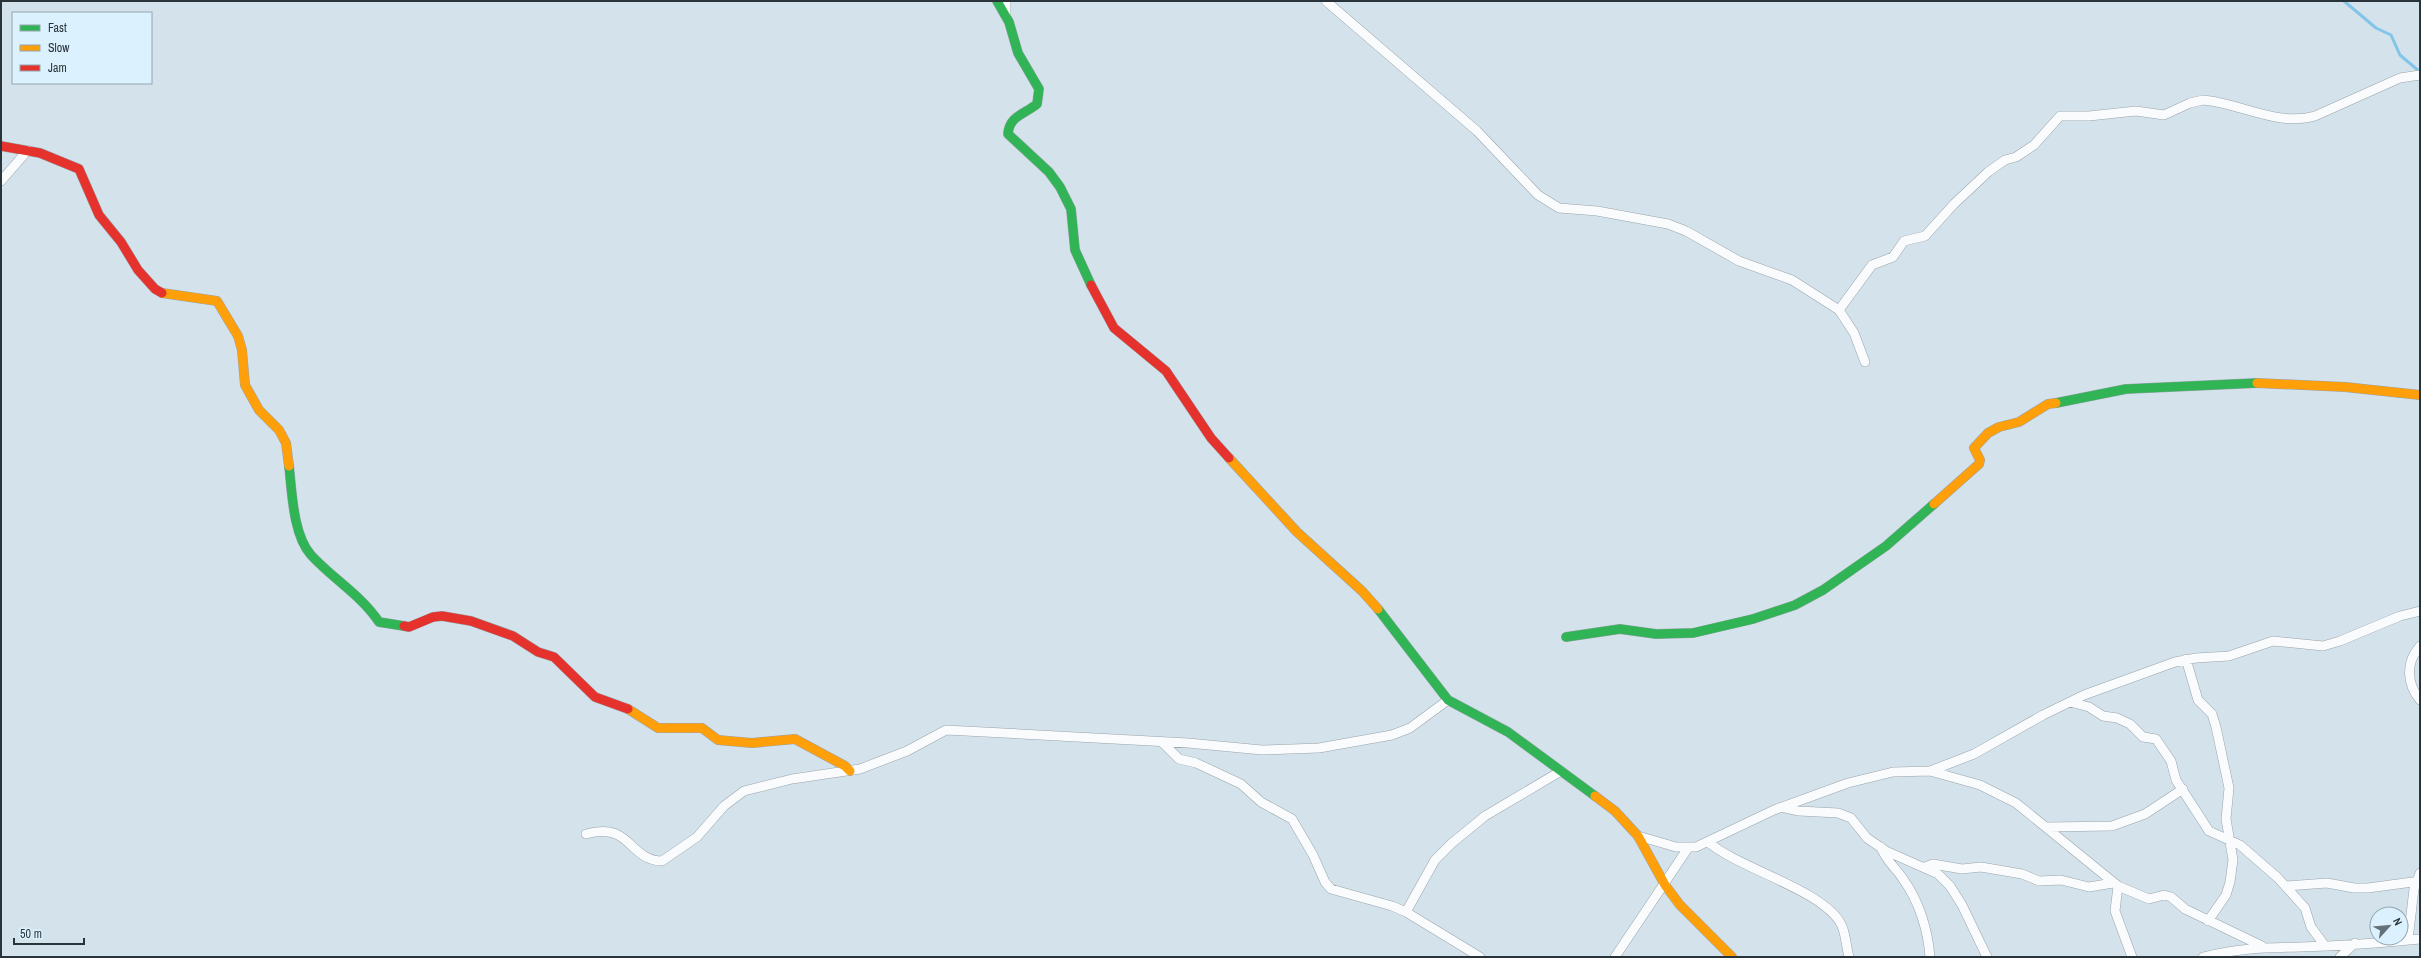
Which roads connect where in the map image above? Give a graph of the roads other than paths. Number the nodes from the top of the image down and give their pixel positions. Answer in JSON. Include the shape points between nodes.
{"nodes":[{"id":1,"x":997,"y":1,"type":"edge"},
{"id":2,"x":1006,"y":1,"type":"edge"},
{"id":3,"x":1326,"y":1,"type":"edge"},
{"id":4,"x":1006,"y":15,"type":"junction"},
{"id":5,"x":2420,"y":75,"type":"edge"},
{"id":6,"x":1,"y":146,"type":"edge"},
{"id":7,"x":28,"y":150,"type":"junction"},
{"id":8,"x":1,"y":181,"type":"edge"},
{"id":9,"x":1839,"y":310,"type":"junction"},
{"id":10,"x":1865,"y":362,"type":"dead end"},
{"id":11,"x":2420,"y":395,"type":"edge"},
{"id":12,"x":2420,"y":611,"type":"edge"},
{"id":13,"x":1566,"y":637,"type":"dead end"},
{"id":14,"x":2420,"y":646,"type":"edge"},
{"id":15,"x":2186,"y":659,"type":"junction"},
{"id":16,"x":1448,"y":700,"type":"junction"},
{"id":17,"x":2420,"y":700,"type":"edge"},
{"id":18,"x":2070,"y":702,"type":"junction"},
{"id":19,"x":1162,"y":742,"type":"junction"},
{"id":20,"x":850,"y":771,"type":"junction"},
{"id":21,"x":1561,"y":771,"type":"junction"},
{"id":22,"x":1930,"y":771,"type":"junction"},
{"id":23,"x":2183,"y":789,"type":"junction"},
{"id":24,"x":1781,"y":807,"type":"junction"},
{"id":25,"x":2048,"y":827,"type":"junction"},
{"id":26,"x":586,"y":834,"type":"dead end"},
{"id":27,"x":1638,"y":836,"type":"junction"},
{"id":28,"x":2229,"y":839,"type":"junction"},
{"id":29,"x":1708,"y":842,"type":"junction"},
{"id":30,"x":1880,"y":847,"type":"junction"},
{"id":31,"x":1688,"y":848,"type":"junction"},
{"id":32,"x":1925,"y":867,"type":"junction"},
{"id":33,"x":2419,"y":878,"type":"edge"},
{"id":34,"x":2116,"y":884,"type":"junction"},
{"id":35,"x":1665,"y":885,"type":"junction"},
{"id":36,"x":2286,"y":886,"type":"junction"},
{"id":37,"x":1406,"y":912,"type":"junction"},
{"id":38,"x":2208,"y":921,"type":"junction"},
{"id":39,"x":2409,"y":934,"type":"edge"},
{"id":40,"x":2420,"y":938,"type":"edge"},
{"id":41,"x":2409,"y":940,"type":"edge"},
{"id":42,"x":2369,"y":942,"type":"edge"},
{"id":43,"x":2355,"y":943,"type":"junction"},
{"id":44,"x":2262,"y":946,"type":"junction"},
{"id":45,"x":2325,"y":946,"type":"junction"},
{"id":46,"x":1480,"y":957,"type":"edge"},
{"id":47,"x":1615,"y":957,"type":"edge"},
{"id":48,"x":1732,"y":957,"type":"edge"},
{"id":49,"x":1848,"y":957,"type":"edge"},
{"id":50,"x":1930,"y":957,"type":"edge"},
{"id":51,"x":1987,"y":957,"type":"edge"},
{"id":52,"x":2132,"y":957,"type":"edge"},
{"id":53,"x":2203,"y":957,"type":"edge"},
{"id":54,"x":2340,"y":957,"type":"edge"}],
"edges":[{"from":1,"to":4,"type":"street"},
{"from":2,"to":4,"type":"street"},
{"from":3,"to":9,"type":"street","via":[[1477,131],[1538,195],[1549,203],[1559,208],[1602,212],[1675,226],[1739,261],[1792,280]]},
{"from":4,"to":16,"type":"street","via":[[1018,53],[1039,89],[1037,104],[1013,118],[1009,124],[1008,134],[1049,172],[1060,187],[1070,209],[1075,250],[1107,319],[1117,331],[1166,371],[1211,438],[1297,532],[1362,591],[1399,634]]},
{"from":5,"to":9,"type":"street","via":[[2400,78],[2302,120],[2202,100],[2164,115],[2136,111],[2060,116],[2034,145],[1995,166],[1958,200],[1925,236],[1904,242],[1893,257],[1872,265]]},
{"from":6,"to":7,"type":"street"},
{"from":7,"to":8,"type":"street"},
{"from":7,"to":20,"type":"street","via":[[79,169],[99,215],[154,289],[196,300],[217,301],[238,336],[245,385],[259,410],[279,430],[286,443],[294,513],[302,539],[310,554],[369,607],[378,622],[409,627],[442,616],[482,625],[513,636],[538,652],[559,660],[595,698],[625,707],[658,728],[702,728],[718,740],[752,743],[795,739],[818,750]]},
{"from":9,"to":10,"type":"street","via":[[1857,338]]},
{"from":11,"to":13,"type":"street","via":[[2345,387],[2246,382],[2126,389],[2048,404],[2019,422],[2004,425],[1988,433],[1974,448],[1980,460],[1979,464],[1903,532],[1823,590],[1795,605],[1753,619],[1693,633],[1656,634],[1620,629]]},
{"from":12,"to":15,"type":"street","via":[[2400,616],[2323,646],[2311,647],[2282,640],[2229,656]]},
{"from":14,"to":17,"type":"street","via":[[2413,658],[2409,678]]},
{"from":15,"to":18,"type":"street","via":[[2127,678]]},
{"from":15,"to":28,"type":"street","via":[[2198,700],[2209,710],[2216,727],[2229,788],[2226,819]]},
{"from":16,"to":19,"type":"street","via":[[1410,728],[1392,735],[1326,747],[1262,750]]},
{"from":16,"to":21,"type":"street","via":[[1508,732]]},
{"from":18,"to":22,"type":"street","via":[[1974,754]]},
{"from":18,"to":23,"type":"street","via":[[2089,707],[2103,716],[2117,718],[2130,724],[2143,737],[2156,739],[2171,761],[2174,775]]},
{"from":19,"to":20,"type":"street","via":[[946,730],[907,751]]},
{"from":19,"to":37,"type":"street","via":[[1179,759],[1196,763],[1241,784],[1261,802],[1292,819],[1331,889]]},
{"from":20,"to":26,"type":"street","via":[[792,779],[744,791],[724,806],[698,837],[662,861],[645,857],[626,838],[613,833],[598,830]]},
{"from":21,"to":27,"type":"street","via":[[1615,811]]},
{"from":21,"to":37,"type":"street","via":[[1485,816],[1452,843],[1435,860]]},
{"from":22,"to":24,"type":"street","via":[[1912,770],[1874,776]]},
{"from":22,"to":25,"type":"street","via":[[2000,794]]},
{"from":23,"to":25,"type":"street","via":[[2145,814],[2112,826]]},
{"from":23,"to":28,"type":"street","via":[[2209,831]]},
{"from":24,"to":29,"type":"street"},
{"from":24,"to":30,"type":"street","via":[[1799,811],[1838,813],[1851,818],[1867,838]]},
{"from":25,"to":34,"type":"street"},
{"from":27,"to":31,"type":"street"},
{"from":27,"to":35,"type":"street"},
{"from":28,"to":36,"type":"street","via":[[2257,858]]},
{"from":28,"to":38,"type":"street","via":[[2233,860],[2230,882],[2226,895]]},
{"from":29,"to":31,"type":"street"},
{"from":29,"to":49,"type":"street","via":[[1730,858],[1779,880],[1836,916],[1842,926]]},
{"from":30,"to":32,"type":"street","via":[[1903,860]]},
{"from":30,"to":50,"type":"street","via":[[1913,894],[1926,932]]},
{"from":31,"to":35,"type":"street"},
{"from":32,"to":34,"type":"street","via":[[1933,864],[1962,869],[1981,867],[2022,874],[2039,881],[2061,880],[2089,887]]},
{"from":32,"to":51,"type":"street","via":[[1938,874],[1950,886],[1972,923]]},
{"from":33,"to":36,"type":"street","via":[[2354,888],[2327,883]]},
{"from":33,"to":39,"type":"street"},
{"from":34,"to":38,"type":"street","via":[[2149,899],[2171,896],[2185,909]]},
{"from":34,"to":52,"type":"street","via":[[2115,911]]},
{"from":35,"to":47,"type":"street"},
{"from":35,"to":48,"type":"street","via":[[1688,914]]},
{"from":36,"to":45,"type":"street","via":[[2305,908],[2311,927]]},
{"from":37,"to":46,"type":"street"},
{"from":38,"to":44,"type":"street"},
{"from":40,"to":41,"type":"street"},
{"from":42,"to":43,"type":"street"},
{"from":43,"to":45,"type":"street"},
{"from":43,"to":54,"type":"street"},
{"from":44,"to":45,"type":"street"},
{"from":44,"to":53,"type":"street"}]}
